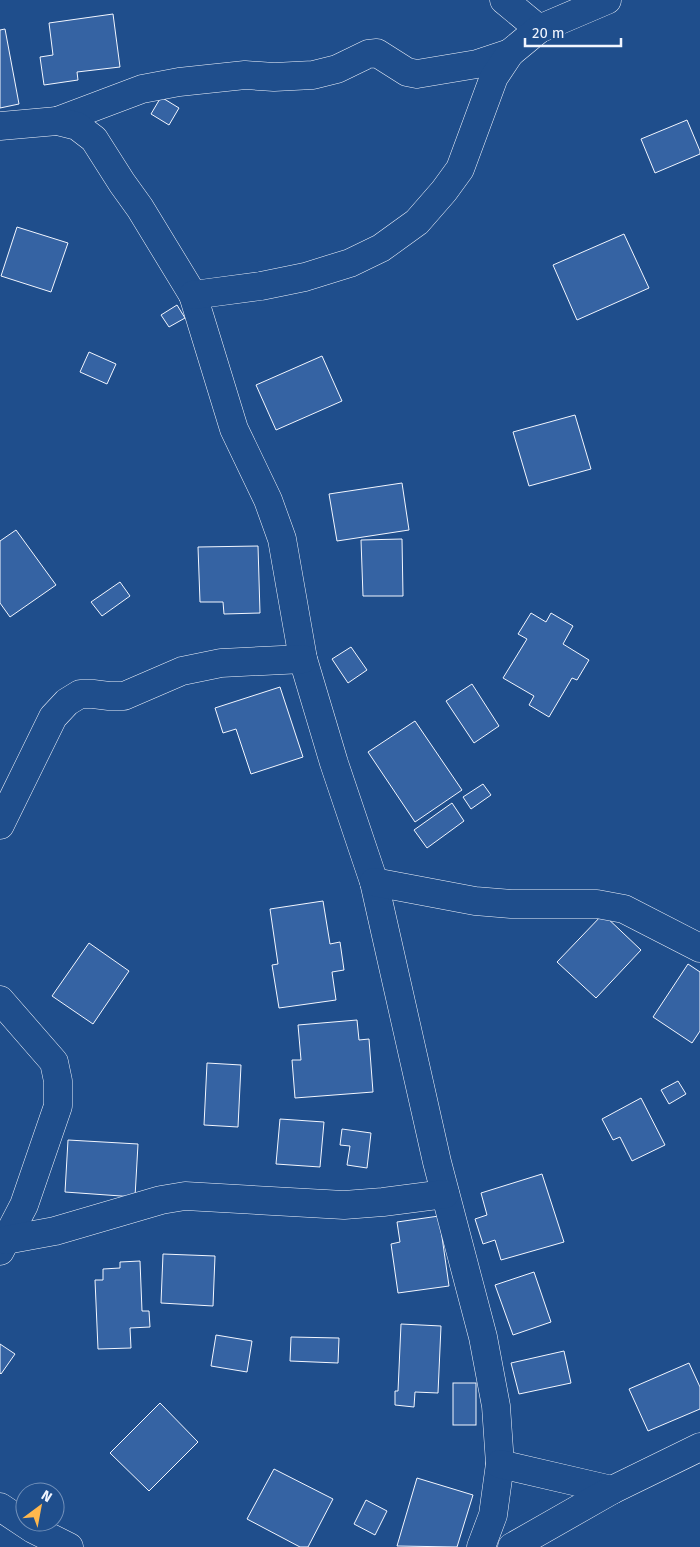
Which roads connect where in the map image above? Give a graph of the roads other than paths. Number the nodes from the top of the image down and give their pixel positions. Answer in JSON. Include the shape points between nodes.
{"nodes":[{"id":1,"x":504,"y":0,"type":"edge"},
{"id":2,"x":607,"y":0,"type":"edge"},
{"id":3,"x":539,"y":29,"type":"junction"},
{"id":4,"x":510,"y":53,"type":"junction"},
{"id":5,"x":57,"y":121,"type":"junction"},
{"id":6,"x":0,"y":126,"type":"edge"},
{"id":7,"x":193,"y":295,"type":"junction"},
{"id":8,"x":303,"y":659,"type":"junction"},
{"id":9,"x":0,"y":825,"type":"edge"},
{"id":10,"x":374,"y":882,"type":"junction"},
{"id":11,"x":700,"y":948,"type":"edge"},
{"id":12,"x":0,"y":1000,"type":"edge"},
{"id":13,"x":445,"y":1194,"type":"junction"},
{"id":14,"x":3,"y":1246,"type":"edge"},
{"id":15,"x":700,"y":1447,"type":"edge"},
{"id":16,"x":500,"y":1464,"type":"junction"},
{"id":17,"x":612,"y":1490,"type":"junction"},
{"id":18,"x":0,"y":1508,"type":"edge"},
{"id":19,"x":70,"y":1547,"type":"edge"},
{"id":20,"x":481,"y":1547,"type":"edge"},
{"id":21,"x":512,"y":1547,"type":"edge"}],
"edges":[{"from":1,"to":3,"type":"street"},
{"from":2,"to":3,"type":"street"},
{"from":3,"to":4,"type":"street"},
{"from":4,"to":5,"type":"street","via":[[477,64],[417,74],[407,72],[377,53],[313,75],[245,75],[179,82],[142,89]]},
{"from":4,"to":7,"type":"street","via":[[494,77],[460,169],[417,222],[382,248],[350,263],[261,286]]},
{"from":5,"to":6,"type":"street"},
{"from":5,"to":7,"type":"street","via":[[77,126],[94,139]]},
{"from":7,"to":8,"type":"street","via":[[234,429],[268,500],[282,539]]},
{"from":8,"to":9,"type":"street","via":[[221,663],[182,671],[124,696],[80,694],[67,702],[54,717]]},
{"from":8,"to":10,"type":"street"},
{"from":10,"to":11,"type":"street","via":[[475,901],[597,904],[624,909]]},
{"from":10,"to":13,"type":"street"},
{"from":12,"to":14,"type":"street","via":[[54,1062],[58,1081],[58,1106],[24,1205]]},
{"from":13,"to":14,"type":"street","via":[[344,1205],[185,1196],[161,1200]]},
{"from":13,"to":16,"type":"street","via":[[483,1337],[496,1406]]},
{"from":15,"to":17,"type":"street"},
{"from":16,"to":17,"type":"street"},
{"from":16,"to":20,"type":"street","via":[[493,1515]]},
{"from":17,"to":21,"type":"street"},
{"from":18,"to":19,"type":"street"}]}
